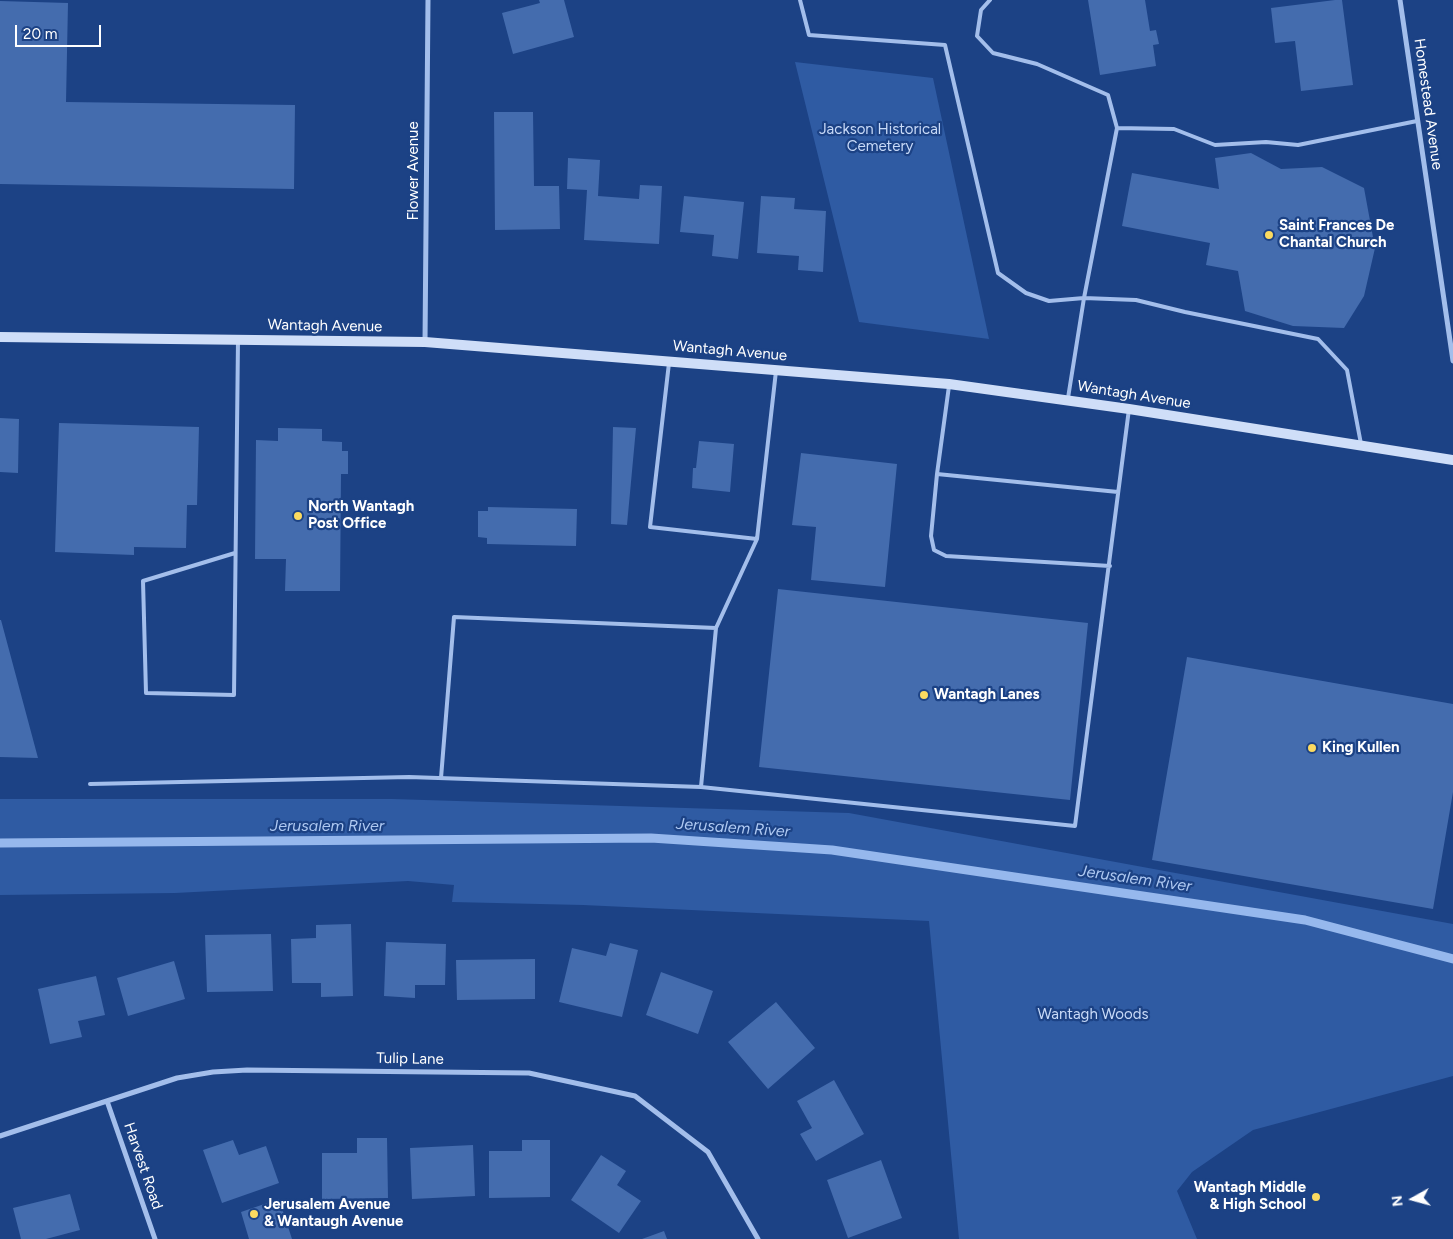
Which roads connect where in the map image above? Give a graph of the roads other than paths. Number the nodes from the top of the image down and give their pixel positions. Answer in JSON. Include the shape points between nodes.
{"nodes":[{"id":1,"x":428,"y":0,"type":"edge"},
{"id":2,"x":800,"y":0,"type":"edge"},
{"id":3,"x":990,"y":0,"type":"edge"},
{"id":4,"x":1400,"y":0,"type":"edge"},
{"id":5,"x":1418,"y":121,"type":"junction"},
{"id":6,"x":1117,"y":128,"type":"junction"},
{"id":7,"x":1084,"y":298,"type":"junction"},
{"id":8,"x":0,"y":337,"type":"edge"},
{"id":9,"x":238,"y":340,"type":"junction"},
{"id":10,"x":426,"y":342,"type":"junction"},
{"id":11,"x":669,"y":361,"type":"junction"},
{"id":12,"x":1453,"y":361,"type":"edge"},
{"id":13,"x":776,"y":370,"type":"junction"},
{"id":14,"x":949,"y":384,"type":"junction"},
{"id":15,"x":1068,"y":400,"type":"junction"},
{"id":16,"x":1129,"y":409,"type":"junction"},
{"id":17,"x":1362,"y":446,"type":"junction"},
{"id":18,"x":1453,"y":460,"type":"edge"},
{"id":19,"x":937,"y":474,"type":"junction"},
{"id":20,"x":1118,"y":492,"type":"junction"},
{"id":21,"x":757,"y":540,"type":"junction"},
{"id":22,"x":235,"y":552,"type":"junction"},
{"id":23,"x":1110,"y":566,"type":"junction"},
{"id":24,"x":716,"y":628,"type":"junction"},
{"id":25,"x":441,"y":778,"type":"junction"},
{"id":26,"x":90,"y":784,"type":"dead end"},
{"id":27,"x":701,"y":787,"type":"junction"},
{"id":28,"x":107,"y":1101,"type":"junction"},
{"id":29,"x":0,"y":1136,"type":"edge"},
{"id":30,"x":155,"y":1239,"type":"edge"},
{"id":31,"x":758,"y":1239,"type":"edge"}],
"edges":[{"from":1,"to":10,"type":"street","name":"Flower Avenue"},
{"from":2,"to":7,"type":"lane","via":[[809,35],[945,45],[998,273],[1026,293],[1049,301]]},
{"from":3,"to":6,"type":"lane","via":[[980,10],[977,36],[993,53],[1038,64],[1108,96]]},
{"from":4,"to":5,"type":"street","name":"Homestead Avenue"},
{"from":5,"to":6,"type":"lane","via":[[1298,145],[1266,142],[1215,145],[1174,129]]},
{"from":5,"to":12,"type":"street","name":"Homestead Avenue"},
{"from":6,"to":7,"type":"lane"},
{"from":7,"to":15,"type":"lane"},
{"from":7,"to":17,"type":"lane","via":[[1136,300],[1318,339],[1347,370]]},
{"from":8,"to":9,"type":"main road","name":"Wantagh Avenue"},
{"from":9,"to":10,"type":"main road","name":"Wantagh Avenue"},
{"from":9,"to":22,"type":"lane"},
{"from":10,"to":11,"type":"main road","name":"Wantagh Avenue"},
{"from":11,"to":13,"type":"main road","name":"Wantagh Avenue"},
{"from":11,"to":21,"type":"lane","via":[[650,527]]},
{"from":13,"to":14,"type":"main road","name":"Wantagh Avenue"},
{"from":13,"to":21,"type":"lane"},
{"from":14,"to":15,"type":"main road","name":"Wantagh Avenue"},
{"from":14,"to":19,"type":"lane"},
{"from":15,"to":16,"type":"main road","name":"Wantagh Avenue"},
{"from":16,"to":17,"type":"main road","name":"Wantagh Avenue"},
{"from":16,"to":20,"type":"lane"},
{"from":17,"to":18,"type":"main road","name":"Wantagh Avenue"},
{"from":19,"to":20,"type":"lane"},
{"from":19,"to":23,"type":"lane","via":[[931,536],[934,550],[946,556]]},
{"from":20,"to":23,"type":"lane"},
{"from":21,"to":24,"type":"lane"},
{"from":22,"to":22,"type":"lane","via":[[234,695],[146,693],[143,581]]},
{"from":23,"to":27,"type":"lane","via":[[1075,826]]},
{"from":24,"to":25,"type":"lane","via":[[454,616]]},
{"from":24,"to":27,"type":"lane"},
{"from":25,"to":26,"type":"lane"},
{"from":25,"to":27,"type":"lane"},
{"from":28,"to":29,"type":"street","name":"Tulip Lane"},
{"from":28,"to":30,"type":"street","name":"Harvest Road"},
{"from":28,"to":31,"type":"street","name":"Tulip Lane","via":[[177,1078],[213,1072],[529,1073],[636,1096],[708,1152]]}]}
